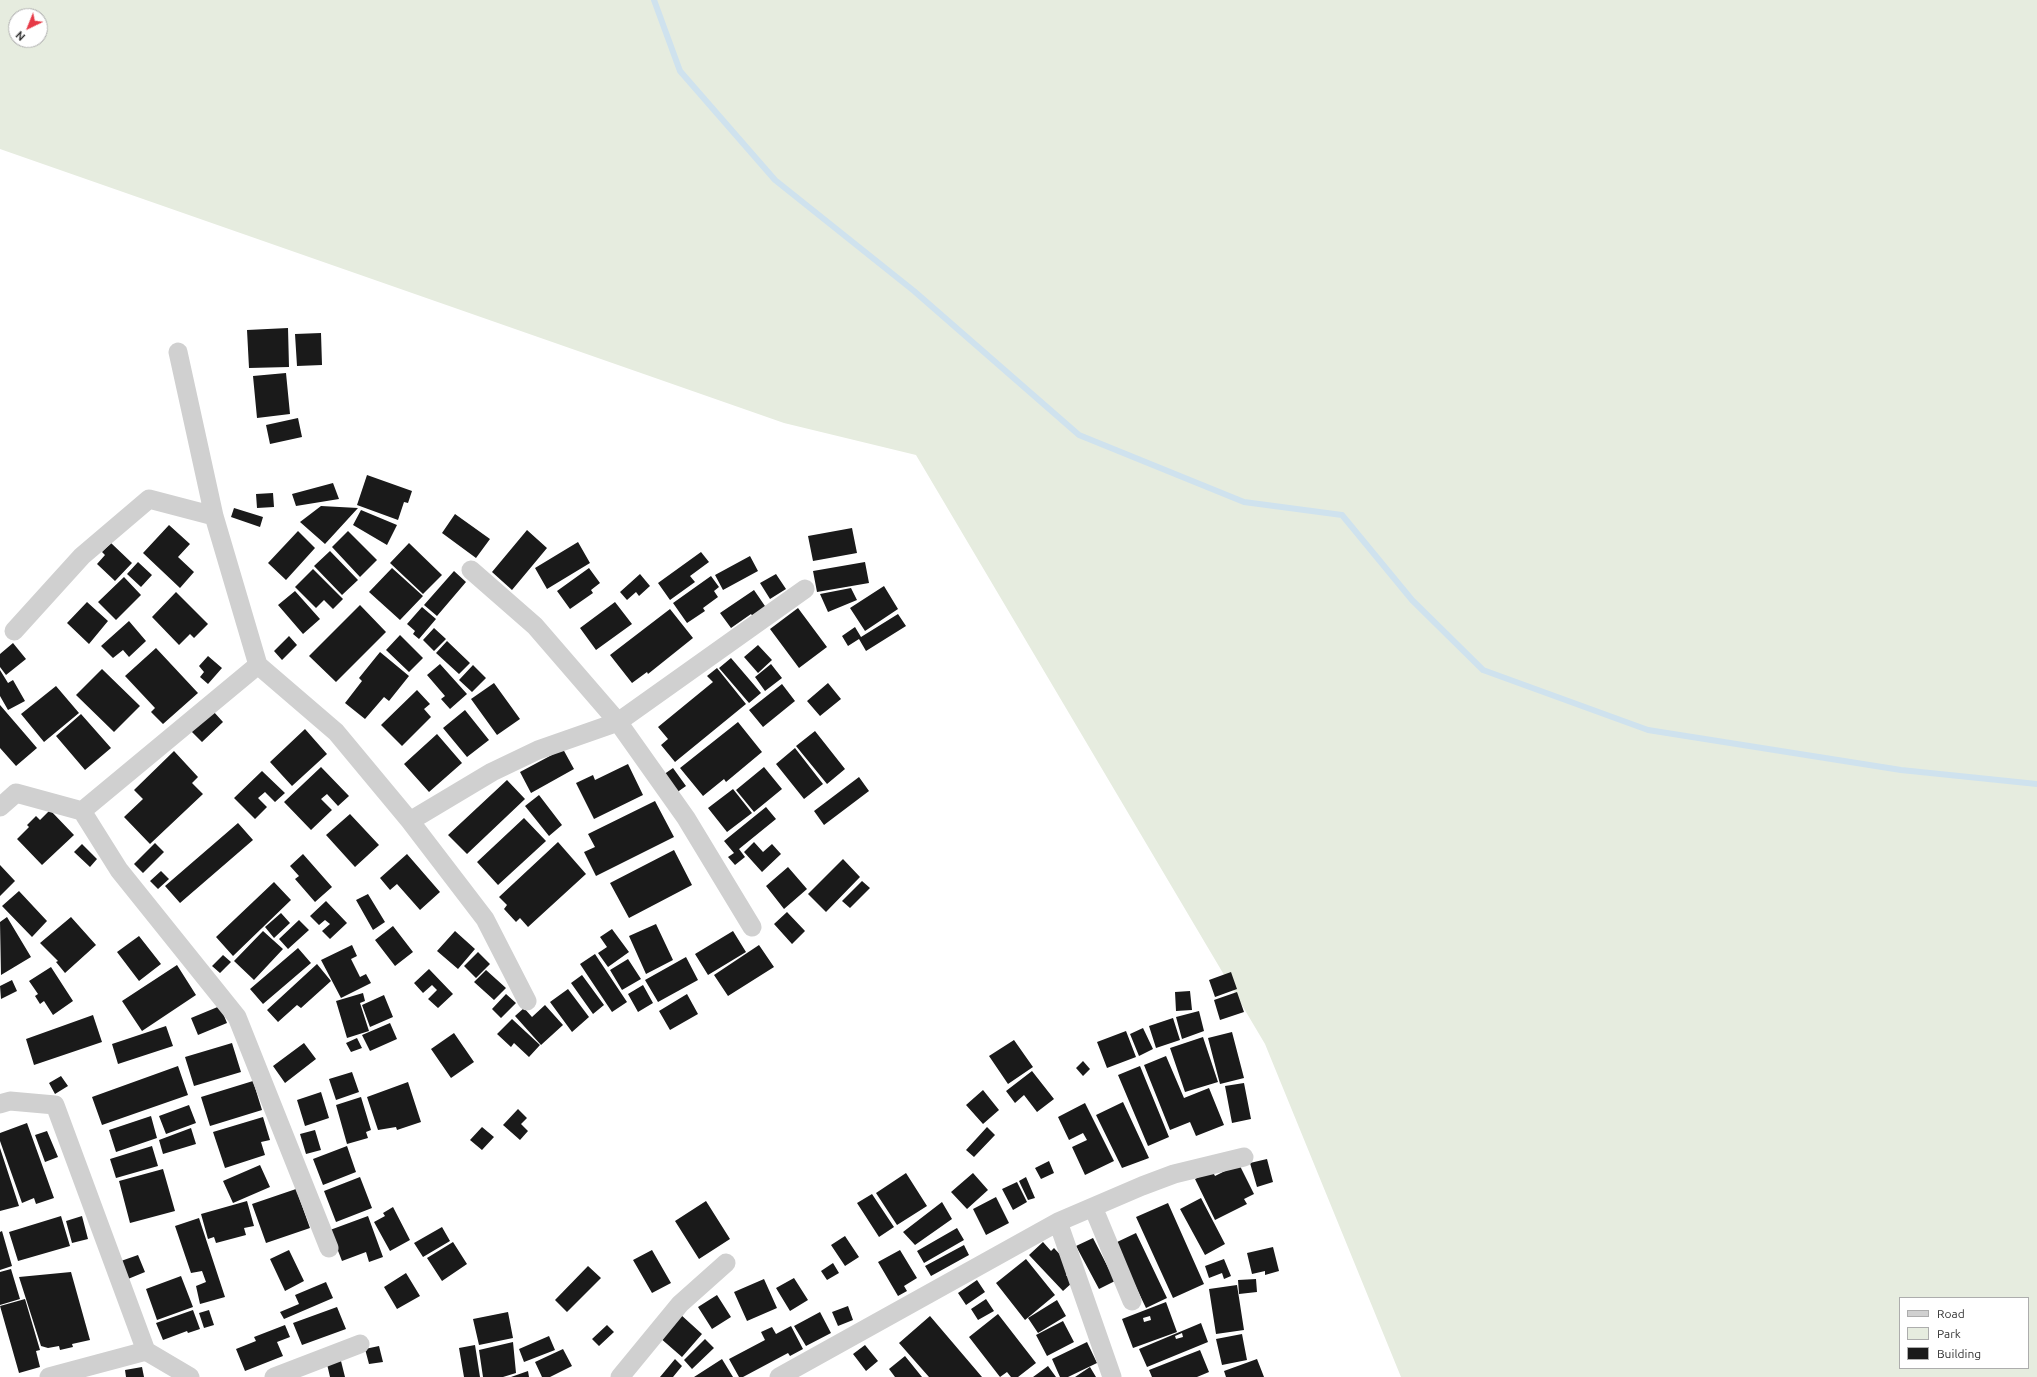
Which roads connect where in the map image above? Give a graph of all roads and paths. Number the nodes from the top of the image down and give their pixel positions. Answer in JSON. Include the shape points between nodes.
{"nodes":[{"id":1,"x":178,"y":352,"type":"dead end"},
{"id":2,"x":214,"y":516,"type":"junction"},
{"id":3,"x":471,"y":570,"type":"dead end"},
{"id":4,"x":805,"y":589,"type":"dead end"},
{"id":5,"x":14,"y":631,"type":"dead end"},
{"id":6,"x":258,"y":665,"type":"junction"},
{"id":7,"x":618,"y":722,"type":"junction"},
{"id":8,"x":0,"y":807,"type":"edge"},
{"id":9,"x":82,"y":811,"type":"junction"},
{"id":10,"x":410,"y":821,"type":"junction"},
{"id":11,"x":752,"y":927,"type":"dead end"},
{"id":12,"x":527,"y":1001,"type":"dead end"},
{"id":13,"x":3,"y":1098,"type":"edge"},
{"id":14,"x":1244,"y":1157,"type":"dead end"},
{"id":15,"x":1093,"y":1207,"type":"junction"},
{"id":16,"x":1058,"y":1222,"type":"junction"},
{"id":17,"x":329,"y":1248,"type":"dead end"},
{"id":18,"x":726,"y":1263,"type":"dead end"},
{"id":19,"x":1132,"y":1301,"type":"dead end"},
{"id":20,"x":360,"y":1344,"type":"dead end"},
{"id":21,"x":146,"y":1351,"type":"junction"},
{"id":22,"x":49,"y":1377,"type":"edge"},
{"id":23,"x":190,"y":1377,"type":"edge"},
{"id":24,"x":274,"y":1377,"type":"edge"},
{"id":25,"x":620,"y":1377,"type":"edge"},
{"id":26,"x":779,"y":1377,"type":"edge"},
{"id":27,"x":1112,"y":1377,"type":"edge"}],
"edges":[{"from":1,"to":2,"type":"street"},
{"from":2,"to":5,"type":"street","via":[[149,499],[82,556]]},
{"from":2,"to":6,"type":"street"},
{"from":3,"to":7,"type":"street","via":[[535,626]]},
{"from":4,"to":7,"type":"street"},
{"from":6,"to":9,"type":"street"},
{"from":6,"to":10,"type":"street","via":[[336,732]]},
{"from":7,"to":10,"type":"street","via":[[538,750],[492,772]]},
{"from":7,"to":11,"type":"street","via":[[686,818]]},
{"from":8,"to":9,"type":"street","via":[[16,793]]},
{"from":9,"to":17,"type":"street","via":[[119,870],[237,1017]]},
{"from":10,"to":12,"type":"street","via":[[485,919]]},
{"from":13,"to":21,"type":"street","via":[[55,1105]]},
{"from":14,"to":15,"type":"street","via":[[1174,1174]]},
{"from":15,"to":16,"type":"street"},
{"from":15,"to":19,"type":"street"},
{"from":16,"to":26,"type":"street"},
{"from":16,"to":27,"type":"street"},
{"from":18,"to":25,"type":"street","via":[[680,1304]]},
{"from":20,"to":24,"type":"street"},
{"from":21,"to":22,"type":"street"},
{"from":21,"to":23,"type":"street"}]}
